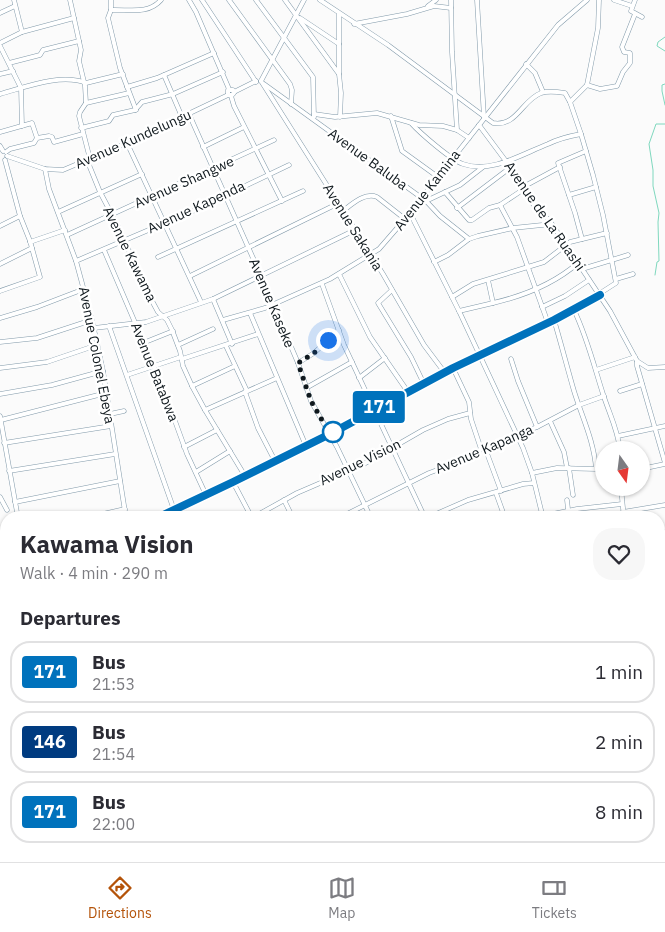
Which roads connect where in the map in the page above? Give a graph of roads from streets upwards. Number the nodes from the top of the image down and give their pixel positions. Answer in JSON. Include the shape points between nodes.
{"nodes":[{"id":1,"x":14,"y":0,"type":"edge"},
{"id":2,"x":70,"y":0,"type":"edge"},
{"id":3,"x":111,"y":0,"type":"edge"},
{"id":4,"x":161,"y":0,"type":"edge"},
{"id":5,"x":189,"y":0,"type":"edge"},
{"id":6,"x":202,"y":0,"type":"edge"},
{"id":7,"x":229,"y":0,"type":"edge"},
{"id":8,"x":256,"y":0,"type":"edge"},
{"id":9,"x":285,"y":0,"type":"edge"},
{"id":10,"x":304,"y":0,"type":"edge"},
{"id":11,"x":320,"y":0,"type":"edge"},
{"id":12,"x":436,"y":0,"type":"edge"},
{"id":13,"x":451,"y":0,"type":"edge"},
{"id":14,"x":478,"y":0,"type":"edge"},
{"id":15,"x":587,"y":0,"type":"edge"},
{"id":16,"x":599,"y":0,"type":"edge"},
{"id":17,"x":614,"y":0,"type":"edge"},
{"id":18,"x":635,"y":0,"type":"edge"},
{"id":19,"x":15,"y":6,"type":"junction"},
{"id":20,"x":632,"y":6,"type":"junction"},
{"id":21,"x":424,"y":8,"type":"junction"},
{"id":22,"x":451,"y":8,"type":"junction"},
{"id":23,"x":111,"y":10,"type":"junction"},
{"id":24,"x":0,"y":13,"type":"edge"},
{"id":25,"x":339,"y":14,"type":"junction"},
{"id":26,"x":635,"y":14,"type":"junction"},
{"id":27,"x":296,"y":15,"type":"junction"},
{"id":28,"x":642,"y":17,"type":"dead end"},
{"id":29,"x":74,"y":18,"type":"junction"},
{"id":30,"x":354,"y":24,"type":"junction"},
{"id":31,"x":22,"y":32,"type":"junction"},
{"id":32,"x":284,"y":37,"type":"junction"},
{"id":33,"x":79,"y":41,"type":"junction"},
{"id":34,"x":0,"y":44,"type":"edge"},
{"id":35,"x":339,"y":44,"type":"junction"},
{"id":36,"x":214,"y":53,"type":"junction"},
{"id":37,"x":272,"y":59,"type":"junction"},
{"id":38,"x":9,"y":63,"type":"junction"},
{"id":39,"x":526,"y":64,"type":"junction"},
{"id":40,"x":13,"y":71,"type":"junction"},
{"id":41,"x":223,"y":72,"type":"junction"},
{"id":42,"x":0,"y":74,"type":"edge"},
{"id":43,"x":123,"y":74,"type":"junction"},
{"id":44,"x":339,"y":74,"type":"junction"},
{"id":45,"x":164,"y":75,"type":"junction"},
{"id":46,"x":256,"y":82,"type":"junction"},
{"id":47,"x":262,"y":82,"type":"junction"},
{"id":48,"x":85,"y":83,"type":"junction"},
{"id":49,"x":587,"y":85,"type":"junction"},
{"id":50,"x":128,"y":87,"type":"junction"},
{"id":51,"x":21,"y":88,"type":"junction"},
{"id":52,"x":543,"y":92,"type":"junction"},
{"id":53,"x":129,"y":93,"type":"junction"},
{"id":54,"x":0,"y":94,"type":"edge"},
{"id":55,"x":173,"y":94,"type":"junction"},
{"id":56,"x":231,"y":94,"type":"junction"},
{"id":57,"x":454,"y":95,"type":"junction"},
{"id":58,"x":570,"y":102,"type":"junction"},
{"id":59,"x":86,"y":103,"type":"junction"},
{"id":60,"x":291,"y":104,"type":"junction"},
{"id":61,"x":136,"y":110,"type":"junction"},
{"id":62,"x":189,"y":114,"type":"junction"},
{"id":63,"x":391,"y":116,"type":"junction"},
{"id":64,"x":182,"y":117,"type":"junction"},
{"id":65,"x":314,"y":117,"type":"junction"},
{"id":66,"x":340,"y":117,"type":"junction"},
{"id":67,"x":484,"y":118,"type":"junction"},
{"id":68,"x":412,"y":123,"type":"junction"},
{"id":69,"x":479,"y":125,"type":"junction"},
{"id":70,"x":22,"y":126,"type":"junction"},
{"id":71,"x":244,"y":127,"type":"junction"},
{"id":72,"x":82,"y":128,"type":"junction"},
{"id":73,"x":458,"y":130,"type":"junction"},
{"id":74,"x":0,"y":132,"type":"edge"},
{"id":75,"x":83,"y":134,"type":"junction"},
{"id":76,"x":581,"y":134,"type":"junction"},
{"id":77,"x":37,"y":138,"type":"junction"},
{"id":78,"x":469,"y":138,"type":"junction"},
{"id":79,"x":274,"y":140,"type":"dead end"},
{"id":80,"x":127,"y":143,"type":"junction"},
{"id":81,"x":0,"y":146,"type":"edge"},
{"id":82,"x":203,"y":147,"type":"junction"},
{"id":83,"x":256,"y":149,"type":"junction"},
{"id":84,"x":586,"y":150,"type":"junction"},
{"id":85,"x":4,"y":155,"type":"edge"},
{"id":86,"x":453,"y":158,"type":"junction"},
{"id":87,"x":89,"y":160,"type":"junction"},
{"id":88,"x":506,"y":161,"type":"junction"},
{"id":89,"x":289,"y":165,"type":"dead end"},
{"id":90,"x":484,"y":167,"type":"junction"},
{"id":91,"x":560,"y":167,"type":"junction"},
{"id":92,"x":511,"y":168,"type":"junction"},
{"id":93,"x":45,"y":169,"type":"junction"},
{"id":94,"x":212,"y":169,"type":"junction"},
{"id":95,"x":142,"y":174,"type":"junction"},
{"id":96,"x":269,"y":174,"type":"junction"},
{"id":97,"x":438,"y":177,"type":"junction"},
{"id":98,"x":524,"y":188,"type":"junction"},
{"id":99,"x":596,"y":188,"type":"junction"},
{"id":100,"x":302,"y":191,"type":"dead end"},
{"id":101,"x":100,"y":192,"type":"junction"},
{"id":102,"x":445,"y":192,"type":"junction"},
{"id":103,"x":225,"y":195,"type":"junction"},
{"id":104,"x":569,"y":195,"type":"junction"},
{"id":105,"x":152,"y":196,"type":"junction"},
{"id":106,"x":424,"y":199,"type":"junction"},
{"id":107,"x":282,"y":201,"type":"junction"},
{"id":108,"x":338,"y":203,"type":"junction"},
{"id":109,"x":500,"y":205,"type":"junction"},
{"id":110,"x":457,"y":208,"type":"junction"},
{"id":111,"x":343,"y":211,"type":"junction"},
{"id":112,"x":58,"y":212,"type":"junction"},
{"id":113,"x":410,"y":213,"type":"junction"},
{"id":114,"x":112,"y":214,"type":"junction"},
{"id":115,"x":20,"y":216,"type":"junction"},
{"id":116,"x":405,"y":219,"type":"junction"},
{"id":117,"x":237,"y":222,"type":"junction"},
{"id":118,"x":165,"y":223,"type":"junction"},
{"id":119,"x":552,"y":224,"type":"junction"},
{"id":120,"x":0,"y":226,"type":"edge"},
{"id":121,"x":513,"y":228,"type":"junction"},
{"id":122,"x":65,"y":230,"type":"junction"},
{"id":123,"x":355,"y":230,"type":"junction"},
{"id":124,"x":607,"y":233,"type":"junction"},
{"id":125,"x":67,"y":235,"type":"junction"},
{"id":126,"x":469,"y":239,"type":"junction"},
{"id":127,"x":582,"y":239,"type":"junction"},
{"id":128,"x":125,"y":240,"type":"junction"},
{"id":129,"x":30,"y":242,"type":"junction"},
{"id":130,"x":566,"y":245,"type":"junction"},
{"id":131,"x":32,"y":248,"type":"junction"},
{"id":132,"x":177,"y":249,"type":"junction"},
{"id":133,"x":249,"y":249,"type":"junction"},
{"id":134,"x":104,"y":250,"type":"junction"},
{"id":135,"x":370,"y":255,"type":"junction"},
{"id":136,"x":628,"y":255,"type":"dead end"},
{"id":137,"x":158,"y":257,"type":"dead end"},
{"id":138,"x":612,"y":259,"type":"junction"},
{"id":139,"x":76,"y":261,"type":"junction"},
{"id":140,"x":434,"y":262,"type":"junction"},
{"id":141,"x":578,"y":263,"type":"junction"},
{"id":142,"x":0,"y":264,"type":"edge"},
{"id":143,"x":528,"y":268,"type":"junction"},
{"id":144,"x":582,"y":269,"type":"junction"},
{"id":145,"x":339,"y":274,"type":"junction"},
{"id":146,"x":632,"y":274,"type":"dead end"},
{"id":147,"x":190,"y":276,"type":"junction"},
{"id":148,"x":261,"y":276,"type":"junction"},
{"id":149,"x":616,"y":279,"type":"junction"},
{"id":150,"x":488,"y":280,"type":"junction"},
{"id":151,"x":589,"y":280,"type":"junction"},
{"id":152,"x":322,"y":284,"type":"junction"},
{"id":153,"x":535,"y":288,"type":"junction"},
{"id":154,"x":84,"y":289,"type":"junction"},
{"id":155,"x":392,"y":290,"type":"junction"},
{"id":156,"x":0,"y":291,"type":"edge"},
{"id":157,"x":600,"y":295,"type":"junction"},
{"id":158,"x":452,"y":297,"type":"junction"},
{"id":159,"x":213,"y":299,"type":"junction"},
{"id":160,"x":202,"y":302,"type":"junction"},
{"id":161,"x":493,"y":303,"type":"junction"},
{"id":162,"x":273,"y":304,"type":"junction"},
{"id":163,"x":542,"y":307,"type":"junction"},
{"id":164,"x":574,"y":310,"type":"junction"},
{"id":165,"x":459,"y":311,"type":"junction"},
{"id":166,"x":250,"y":313,"type":"junction"},
{"id":167,"x":162,"y":316,"type":"junction"},
{"id":168,"x":0,"y":318,"type":"edge"},
{"id":169,"x":92,"y":320,"type":"junction"},
{"id":170,"x":223,"y":320,"type":"junction"},
{"id":171,"x":554,"y":320,"type":"junction"},
{"id":172,"x":548,"y":323,"type":"junction"},
{"id":173,"x":136,"y":324,"type":"junction"},
{"id":174,"x":110,"y":326,"type":"junction"},
{"id":175,"x":94,"y":328,"type":"junction"},
{"id":176,"x":213,"y":329,"type":"dead end"},
{"id":177,"x":338,"y":330,"type":"junction"},
{"id":178,"x":173,"y":331,"type":"junction"},
{"id":179,"x":258,"y":334,"type":"junction"},
{"id":180,"x":0,"y":342,"type":"edge"},
{"id":181,"x":143,"y":343,"type":"junction"},
{"id":182,"x":232,"y":344,"type":"junction"},
{"id":183,"x":97,"y":345,"type":"junction"},
{"id":184,"x":178,"y":345,"type":"junction"},
{"id":185,"x":226,"y":346,"type":"junction"},
{"id":186,"x":480,"y":355,"type":"junction"},
{"id":187,"x":182,"y":358,"type":"junction"},
{"id":188,"x":385,"y":358,"type":"junction"},
{"id":189,"x":511,"y":359,"type":"dead end"},
{"id":190,"x":636,"y":359,"type":"junction"},
{"id":191,"x":352,"y":362,"type":"junction"},
{"id":192,"x":298,"y":363,"type":"junction"},
{"id":193,"x":152,"y":366,"type":"junction"},
{"id":194,"x":235,"y":366,"type":"junction"},
{"id":195,"x":665,"y":367,"type":"edge"},
{"id":196,"x":0,"y":368,"type":"edge"},
{"id":197,"x":453,"y":368,"type":"junction"},
{"id":198,"x":596,"y":370,"type":"junction"},
{"id":199,"x":103,"y":371,"type":"junction"},
{"id":200,"x":445,"y":373,"type":"junction"},
{"id":201,"x":127,"y":376,"type":"junction"},
{"id":202,"x":277,"y":378,"type":"junction"},
{"id":203,"x":359,"y":378,"type":"junction"},
{"id":204,"x":424,"y":384,"type":"junction"},
{"id":205,"x":642,"y":384,"type":"junction"},
{"id":206,"x":192,"y":386,"type":"junction"},
{"id":207,"x":306,"y":388,"type":"junction"},
{"id":208,"x":246,"y":391,"type":"junction"},
{"id":209,"x":620,"y":391,"type":"dead end"},
{"id":210,"x":408,"y":392,"type":"junction"},
{"id":211,"x":106,"y":393,"type":"junction"},
{"id":212,"x":0,"y":394,"type":"edge"},
{"id":213,"x":604,"y":396,"type":"junction"},
{"id":214,"x":579,"y":405,"type":"junction"},
{"id":215,"x":205,"y":410,"type":"junction"},
{"id":216,"x":374,"y":410,"type":"junction"},
{"id":217,"x":124,"y":411,"type":"dead end"},
{"id":218,"x":470,"y":413,"type":"junction"},
{"id":219,"x":110,"y":414,"type":"junction"},
{"id":220,"x":0,"y":418,"type":"edge"},
{"id":221,"x":550,"y":421,"type":"junction"},
{"id":222,"x":112,"y":426,"type":"junction"},
{"id":223,"x":665,"y":426,"type":"edge"},
{"id":224,"x":537,"y":427,"type":"junction"},
{"id":225,"x":654,"y":428,"type":"junction"},
{"id":226,"x":217,"y":430,"type":"junction"},
{"id":227,"x":330,"y":434,"type":"junction"},
{"id":228,"x":517,"y":436,"type":"junction"},
{"id":229,"x":618,"y":436,"type":"junction"},
{"id":230,"x":619,"y":441,"type":"edge"},
{"id":231,"x":2,"y":444,"type":"edge"},
{"id":232,"x":665,"y":444,"type":"edge"},
{"id":233,"x":659,"y":445,"type":"junction"},
{"id":234,"x":306,"y":446,"type":"junction"},
{"id":235,"x":184,"y":447,"type":"junction"},
{"id":236,"x":392,"y":448,"type":"junction"},
{"id":237,"x":483,"y":448,"type":"junction"},
{"id":238,"x":5,"y":451,"type":"junction"},
{"id":239,"x":230,"y":451,"type":"junction"},
{"id":240,"x":115,"y":454,"type":"junction"},
{"id":241,"x":0,"y":455,"type":"edge"},
{"id":242,"x":275,"y":461,"type":"junction"},
{"id":243,"x":665,"y":464,"type":"edge"},
{"id":244,"x":568,"y":468,"type":"junction"},
{"id":245,"x":650,"y":468,"type":"edge"},
{"id":246,"x":9,"y":471,"type":"junction"},
{"id":247,"x":348,"y":471,"type":"junction"},
{"id":248,"x":196,"y":472,"type":"junction"},
{"id":249,"x":532,"y":474,"type":"junction"},
{"id":250,"x":245,"y":476,"type":"junction"},
{"id":251,"x":120,"y":481,"type":"junction"},
{"id":252,"x":233,"y":482,"type":"junction"},
{"id":253,"x":409,"y":483,"type":"junction"},
{"id":254,"x":534,"y":483,"type":"junction"},
{"id":255,"x":498,"y":492,"type":"junction"},
{"id":256,"x":206,"y":495,"type":"junction"},
{"id":257,"x":573,"y":495,"type":"dead end"},
{"id":258,"x":622,"y":496,"type":"edge"},
{"id":259,"x":0,"y":497,"type":"edge"},
{"id":260,"x":284,"y":500,"type":"junction"},
{"id":261,"x":567,"y":500,"type":"dead end"},
{"id":262,"x":15,"y":502,"type":"junction"},
{"id":263,"x":365,"y":504,"type":"junction"},
{"id":264,"x":622,"y":504,"type":"junction"},
{"id":265,"x":665,"y":505,"type":"edge"},
{"id":266,"x":124,"y":509,"type":"joint"},
{"id":267,"x":7,"y":510,"type":"dead end"},
{"id":268,"x":174,"y":510,"type":"joint"},
{"id":269,"x":568,"y":510,"type":"junction"},
{"id":270,"x":17,"y":511,"type":"edge"},
{"id":271,"x":115,"y":511,"type":"edge"},
{"id":272,"x":248,"y":511,"type":"edge"},
{"id":273,"x":264,"y":511,"type":"edge"},
{"id":274,"x":290,"y":511,"type":"edge"},
{"id":275,"x":352,"y":511,"type":"edge"},
{"id":276,"x":368,"y":511,"type":"edge"},
{"id":277,"x":423,"y":511,"type":"edge"},
{"id":278,"x":442,"y":511,"type":"edge"},
{"id":279,"x":503,"y":511,"type":"edge"},
{"id":280,"x":541,"y":511,"type":"edge"},
{"id":281,"x":564,"y":511,"type":"edge"},
{"id":282,"x":623,"y":511,"type":"edge"},
{"id":283,"x":629,"y":511,"type":"edge"}],
"edges":[{"from":1,"to":19,"type":"street"},
{"from":2,"to":29,"type":"street","name":"Avenue Kawama"},
{"from":3,"to":23,"type":"street"},
{"from":4,"to":23,"type":"street","via":[[143,10]]},
{"from":5,"to":36,"type":"street"},
{"from":6,"to":46,"type":"street"},
{"from":7,"to":37,"type":"street"},
{"from":8,"to":32,"type":"street"},
{"from":9,"to":27,"type":"street"},
{"from":10,"to":27,"type":"street"},
{"from":11,"to":25,"type":"street"},
{"from":12,"to":21,"type":"street"},
{"from":13,"to":22,"type":"street"},
{"from":14,"to":67,"type":"street"},
{"from":15,"to":39,"type":"street","name":"Avenue Kamina","via":[[558,25]]},
{"from":16,"to":49,"type":"street","via":[[598,28]]},
{"from":17,"to":20,"type":"street"},
{"from":18,"to":20,"type":"street"},
{"from":19,"to":24,"type":"street"},
{"from":19,"to":31,"type":"street"},
{"from":20,"to":26,"type":"street","via":[[631,11]]},
{"from":21,"to":22,"type":"street"},
{"from":21,"to":30,"type":"street"},
{"from":22,"to":57,"type":"street"},
{"from":23,"to":43,"type":"street","via":[[108,18]]},
{"from":25,"to":30,"type":"street"},
{"from":25,"to":35,"type":"street"},
{"from":26,"to":28,"type":"street"},
{"from":26,"to":49,"type":"street","via":[[622,47],[624,52],[630,53],[630,63],[618,85],[600,89]]},
{"from":27,"to":32,"type":"street"},
{"from":27,"to":35,"type":"street"},
{"from":27,"to":44,"type":"street"},
{"from":29,"to":31,"type":"street"},
{"from":29,"to":33,"type":"street","name":"Avenue Kawama"},
{"from":30,"to":57,"type":"street","via":[[388,45]]},
{"from":31,"to":34,"type":"street"},
{"from":32,"to":37,"type":"street"},
{"from":32,"to":65,"type":"street","via":[[313,78]]},
{"from":33,"to":38,"type":"street"},
{"from":33,"to":48,"type":"street","name":"Avenue Kawama","via":[[82,51],[79,61]]},
{"from":34,"to":38,"type":"street"},
{"from":35,"to":44,"type":"street"},
{"from":36,"to":41,"type":"street"},
{"from":36,"to":45,"type":"street"},
{"from":37,"to":47,"type":"street"},
{"from":37,"to":60,"type":"street","via":[[291,86]]},
{"from":38,"to":40,"type":"street"},
{"from":39,"to":52,"type":"street","via":[[535,73]]},
{"from":39,"to":67,"type":"street","name":"Avenue Kamina"},
{"from":40,"to":42,"type":"street"},
{"from":40,"to":51,"type":"street"},
{"from":41,"to":55,"type":"street"},
{"from":41,"to":56,"type":"street","via":[[227,91]]},
{"from":43,"to":48,"type":"street"},
{"from":43,"to":50,"type":"street"},
{"from":44,"to":66,"type":"street"},
{"from":45,"to":50,"type":"street"},
{"from":45,"to":55,"type":"street"},
{"from":46,"to":47,"type":"street","name":"Avenue Kundelungu"},
{"from":46,"to":56,"type":"street","name":"Avenue Kundelungu"},
{"from":47,"to":60,"type":"street","name":"Avenue Baluba"},
{"from":47,"to":108,"type":"street","name":"Avenue Sakania"},
{"from":48,"to":51,"type":"street","via":[[55,80]]},
{"from":48,"to":59,"type":"street","name":"Avenue Kawama"},
{"from":49,"to":58,"type":"street"},
{"from":50,"to":53,"type":"street"},
{"from":51,"to":54,"type":"street"},
{"from":51,"to":70,"type":"street"},
{"from":52,"to":58,"type":"street","via":[[565,93]]},
{"from":52,"to":67,"type":"street","via":[[507,122],[498,124]]},
{"from":53,"to":59,"type":"street"},
{"from":53,"to":61,"type":"street"},
{"from":55,"to":61,"type":"street","via":[[142,102]]},
{"from":55,"to":64,"type":"street"},
{"from":56,"to":62,"type":"street","name":"Avenue Kundelungu"},
{"from":56,"to":71,"type":"street"},
{"from":57,"to":67,"type":"street"},
{"from":57,"to":73,"type":"street"},
{"from":58,"to":76,"type":"street"},
{"from":59,"to":72,"type":"street","name":"Avenue Kawama","via":[[80,113]]},
{"from":60,"to":65,"type":"street","name":"Avenue Baluba"},
{"from":61,"to":72,"type":"street","via":[[113,115],[109,121]]},
{"from":62,"to":64,"type":"street","name":"Avenue Kundelungu"},
{"from":62,"to":82,"type":"street","name":"Avenue Kaseke"},
{"from":63,"to":66,"type":"street","via":[[372,113]]},
{"from":63,"to":68,"type":"street"},
{"from":63,"to":97,"type":"street","via":[[402,151]]},
{"from":64,"to":80,"type":"street","name":"Avenue Kundelungu"},
{"from":65,"to":66,"type":"street"},
{"from":65,"to":106,"type":"street","name":"Avenue Baluba"},
{"from":67,"to":69,"type":"street","name":"Avenue Kamina"},
{"from":68,"to":73,"type":"street"},
{"from":68,"to":86,"type":"street"},
{"from":69,"to":78,"type":"street","name":"Avenue Kamina"},
{"from":69,"to":88,"type":"street","name":"Avenue de La Ruashi"},
{"from":70,"to":74,"type":"street"},
{"from":70,"to":77,"type":"street","via":[[32,124]]},
{"from":71,"to":82,"type":"street"},
{"from":71,"to":83,"type":"street"},
{"from":72,"to":75,"type":"street","name":"Avenue Kawama"},
{"from":73,"to":78,"type":"street"},
{"from":75,"to":77,"type":"street","via":[[55,142],[50,136]]},
{"from":75,"to":87,"type":"street","name":"Avenue Kawama"},
{"from":76,"to":84,"type":"street"},
{"from":76,"to":88,"type":"street"},
{"from":77,"to":85,"type":"street","via":[[34,143],[10,149]]},
{"from":78,"to":86,"type":"street","name":"Avenue Kamina"},
{"from":79,"to":83,"type":"street","name":"Avenue Shangwe"},
{"from":80,"to":87,"type":"street","name":"Avenue Kundelungu"},
{"from":80,"to":95,"type":"street"},
{"from":81,"to":85,"type":"street"},
{"from":82,"to":94,"type":"street","name":"Avenue Kaseke"},
{"from":83,"to":94,"type":"street","name":"Avenue Shangwe"},
{"from":83,"to":96,"type":"street"},
{"from":84,"to":91,"type":"street","via":[[559,161]]},
{"from":84,"to":99,"type":"street"},
{"from":85,"to":93,"type":"street","name":"Avenue Kundelungu"},
{"from":85,"to":115,"type":"street"},
{"from":86,"to":90,"type":"street","via":[[465,165]]},
{"from":86,"to":97,"type":"street","name":"Avenue Kamina"},
{"from":87,"to":93,"type":"street","name":"Avenue Kundelungu","via":[[63,170]]},
{"from":87,"to":101,"type":"street","name":"Avenue Kawama"},
{"from":88,"to":90,"type":"street"},
{"from":88,"to":92,"type":"street","name":"Avenue de La Ruashi"},
{"from":89,"to":96,"type":"street","name":"Avenue Kapenda"},
{"from":90,"to":102,"type":"street"},
{"from":91,"to":98,"type":"street"},
{"from":91,"to":104,"type":"street"},
{"from":92,"to":98,"type":"street","name":"Avenue de La Ruashi"},
{"from":92,"to":110,"type":"street"},
{"from":93,"to":112,"type":"street","name":"Avenue Colonel Ebeya"},
{"from":94,"to":103,"type":"street","name":"Avenue Kaseke"},
{"from":94,"to":105,"type":"street","name":"Avenue Shangwe"},
{"from":95,"to":101,"type":"street"},
{"from":95,"to":105,"type":"street"},
{"from":96,"to":103,"type":"street","name":"Avenue Kapenda"},
{"from":96,"to":107,"type":"street"},
{"from":97,"to":106,"type":"street","name":"Avenue Kamina"},
{"from":98,"to":109,"type":"street"},
{"from":98,"to":119,"type":"street","name":"Avenue de La Ruashi","via":[[535,207]]},
{"from":99,"to":104,"type":"street"},
{"from":99,"to":124,"type":"street"},
{"from":100,"to":107,"type":"street"},
{"from":101,"to":112,"type":"street"},
{"from":101,"to":114,"type":"street","name":"Avenue Kawama"},
{"from":102,"to":106,"type":"street"},
{"from":102,"to":110,"type":"street"},
{"from":103,"to":117,"type":"street","name":"Avenue Kaseke"},
{"from":103,"to":118,"type":"street","name":"Avenue Kapenda"},
{"from":104,"to":127,"type":"street"},
{"from":105,"to":114,"type":"street","name":"Avenue Shangwe"},
{"from":105,"to":118,"type":"street"},
{"from":106,"to":113,"type":"street","name":"Avenue Kamina"},
{"from":106,"to":126,"type":"street","name":"Avenue Baluba"},
{"from":107,"to":117,"type":"street"},
{"from":108,"to":111,"type":"street","name":"Avenue Sakania"},
{"from":108,"to":133,"type":"street"},
{"from":109,"to":110,"type":"street","via":[[489,208],[472,220]]},
{"from":109,"to":121,"type":"street"},
{"from":111,"to":116,"type":"street","via":[[365,197],[373,196]]},
{"from":111,"to":123,"type":"street","name":"Avenue Sakania"},
{"from":112,"to":122,"type":"street","name":"Avenue Colonel Ebeya"},
{"from":113,"to":116,"type":"street","name":"Avenue Kamina"},
{"from":113,"to":140,"type":"street"},
{"from":114,"to":125,"type":"street","name":"Avenue Shangwe"},
{"from":114,"to":128,"type":"street","name":"Avenue Kawama"},
{"from":115,"to":120,"type":"street"},
{"from":115,"to":129,"type":"street"},
{"from":116,"to":135,"type":"street","name":"Avenue Kamina","via":[[382,247]]},
{"from":117,"to":132,"type":"street"},
{"from":117,"to":133,"type":"street","name":"Avenue Kaseke"},
{"from":118,"to":128,"type":"street","name":"Avenue Kapenda"},
{"from":118,"to":132,"type":"street"},
{"from":119,"to":121,"type":"street"},
{"from":119,"to":130,"type":"street","name":"Avenue de La Ruashi"},
{"from":121,"to":126,"type":"street"},
{"from":121,"to":143,"type":"street"},
{"from":122,"to":125,"type":"street","name":"Avenue Colonel Ebeya"},
{"from":122,"to":129,"type":"street"},
{"from":123,"to":135,"type":"street","name":"Avenue Sakania"},
{"from":123,"to":148,"type":"street"},
{"from":124,"to":127,"type":"street"},
{"from":124,"to":138,"type":"street"},
{"from":125,"to":139,"type":"street","name":"Avenue Colonel Ebeya"},
{"from":126,"to":140,"type":"street"},
{"from":127,"to":130,"type":"street"},
{"from":128,"to":134,"type":"street","name":"Avenue Kapenda"},
{"from":128,"to":167,"type":"street","name":"Avenue Kawama","via":[[144,286]]},
{"from":129,"to":131,"type":"street"},
{"from":130,"to":141,"type":"street","name":"Avenue de La Ruashi"},
{"from":130,"to":143,"type":"street","via":[[544,262]]},
{"from":131,"to":142,"type":"street"},
{"from":131,"to":156,"type":"street","via":[[40,278]]},
{"from":132,"to":137,"type":"street"},
{"from":132,"to":147,"type":"street"},
{"from":133,"to":147,"type":"street"},
{"from":133,"to":148,"type":"street","name":"Avenue Kaseke"},
{"from":134,"to":139,"type":"street","name":"Avenue Kapenda"},
{"from":134,"to":173,"type":"street","name":"Avenue Batabwa"},
{"from":135,"to":145,"type":"street","name":"Avenue Kamina"},
{"from":135,"to":155,"type":"street","name":"Avenue Sakania"},
{"from":136,"to":138,"type":"street"},
{"from":138,"to":144,"type":"street"},
{"from":138,"to":149,"type":"street"},
{"from":139,"to":154,"type":"street","name":"Avenue Colonel Ebeya"},
{"from":140,"to":158,"type":"street"},
{"from":141,"to":144,"type":"street","name":"Avenue de La Ruashi"},
{"from":141,"to":153,"type":"street","via":[[559,277]]},
{"from":143,"to":150,"type":"street"},
{"from":143,"to":153,"type":"street"},
{"from":144,"to":151,"type":"street","name":"Avenue de La Ruashi"},
{"from":145,"to":152,"type":"street","name":"Avenue Kamina"},
{"from":145,"to":188,"type":"street","via":[[370,337]]},
{"from":146,"to":149,"type":"street"},
{"from":147,"to":160,"type":"street"},
{"from":148,"to":159,"type":"street"},
{"from":148,"to":162,"type":"street","name":"Avenue Kaseke"},
{"from":149,"to":157,"type":"street","via":[[615,285]]},
{"from":150,"to":158,"type":"street","via":[[473,284]]},
{"from":150,"to":161,"type":"street"},
{"from":151,"to":157,"type":"street","name":"Avenue de La Ruashi"},
{"from":151,"to":163,"type":"street"},
{"from":152,"to":162,"type":"street","name":"Avenue Kamina"},
{"from":152,"to":177,"type":"street"},
{"from":153,"to":161,"type":"street"},
{"from":153,"to":163,"type":"street"},
{"from":154,"to":168,"type":"street"},
{"from":154,"to":169,"type":"street","name":"Avenue Colonel Ebeya"},
{"from":155,"to":200,"type":"street","name":"Avenue Sakania","via":[[424,345]]},
{"from":155,"to":204,"type":"street","via":[[378,303]]},
{"from":157,"to":164,"type":"street"},
{"from":157,"to":190,"type":"street","name":"Avenue de La Ruashi"},
{"from":158,"to":165,"type":"street"},
{"from":159,"to":160,"type":"street"},
{"from":159,"to":170,"type":"street"},
{"from":160,"to":167,"type":"street"},
{"from":161,"to":165,"type":"street"},
{"from":162,"to":166,"type":"street","name":"Avenue Kamina"},
{"from":162,"to":192,"type":"street","name":"Avenue Kaseke"},
{"from":163,"to":172,"type":"street"},
{"from":164,"to":171,"type":"street"},
{"from":164,"to":198,"type":"street"},
{"from":165,"to":186,"type":"street"},
{"from":166,"to":170,"type":"street","name":"Avenue Kamina"},
{"from":166,"to":179,"type":"street"},
{"from":167,"to":173,"type":"street"},
{"from":167,"to":178,"type":"street","name":"Avenue Kawama"},
{"from":169,"to":175,"type":"street","name":"Avenue Colonel Ebeya"},
{"from":169,"to":180,"type":"street","via":[[37,338]]},
{"from":170,"to":182,"type":"street"},
{"from":171,"to":172,"type":"street"},
{"from":171,"to":214,"type":"street"},
{"from":172,"to":186,"type":"street"},
{"from":173,"to":174,"type":"street"},
{"from":173,"to":181,"type":"street","name":"Avenue Batabwa"},
{"from":174,"to":175,"type":"street"},
{"from":174,"to":201,"type":"street"},
{"from":175,"to":183,"type":"street","name":"Avenue Colonel Ebeya"},
{"from":176,"to":184,"type":"street"},
{"from":177,"to":191,"type":"street"},
{"from":177,"to":192,"type":"street","via":[[319,350]]},
{"from":178,"to":181,"type":"street"},
{"from":178,"to":184,"type":"street","name":"Avenue Kawama"},
{"from":179,"to":182,"type":"street"},
{"from":179,"to":202,"type":"street"},
{"from":181,"to":193,"type":"street","name":"Avenue Batabwa"},
{"from":182,"to":185,"type":"street"},
{"from":183,"to":196,"type":"street","via":[[43,363]]},
{"from":183,"to":199,"type":"street","name":"Avenue Colonel Ebeya"},
{"from":184,"to":187,"type":"street","name":"Avenue Kawama"},
{"from":185,"to":187,"type":"street"},
{"from":185,"to":194,"type":"street"},
{"from":186,"to":197,"type":"street"},
{"from":186,"to":228,"type":"street"},
{"from":187,"to":193,"type":"street"},
{"from":187,"to":206,"type":"street","name":"Avenue Kawama"},
{"from":188,"to":203,"type":"street"},
{"from":188,"to":210,"type":"street"},
{"from":189,"to":224,"type":"street"},
{"from":190,"to":195,"type":"street","via":[[650,368]]},
{"from":190,"to":198,"type":"street"},
{"from":190,"to":205,"type":"street","name":"Avenue de La Ruashi"},
{"from":191,"to":203,"type":"street"},
{"from":191,"to":207,"type":"street"},
{"from":192,"to":207,"type":"street","name":"Avenue Kaseke"},
{"from":193,"to":201,"type":"street"},
{"from":193,"to":235,"type":"street","name":"Avenue Batabwa"},
{"from":194,"to":206,"type":"street"},
{"from":194,"to":208,"type":"street"},
{"from":197,"to":200,"type":"street"},
{"from":197,"to":218,"type":"street","via":[[467,396]]},
{"from":198,"to":213,"type":"street"},
{"from":199,"to":211,"type":"street","name":"Avenue Colonel Ebeya"},
{"from":199,"to":212,"type":"street","via":[[52,385]]},
{"from":200,"to":204,"type":"street"},
{"from":201,"to":268,"type":"street"},
{"from":202,"to":208,"type":"street"},
{"from":202,"to":234,"type":"street"},
{"from":203,"to":216,"type":"street"},
{"from":204,"to":210,"type":"street"},
{"from":205,"to":209,"type":"street"},
{"from":205,"to":225,"type":"street","name":"Avenue de La Ruashi"},
{"from":206,"to":215,"type":"street","name":"Avenue Kawama"},
{"from":207,"to":227,"type":"street","name":"Avenue Kaseke"},
{"from":208,"to":215,"type":"street"},
{"from":208,"to":242,"type":"street","via":[[254,420]]},
{"from":210,"to":216,"type":"street"},
{"from":211,"to":219,"type":"street","name":"Avenue Colonel Ebeya"},
{"from":211,"to":220,"type":"street"},
{"from":213,"to":214,"type":"street","name":"Avenue Kapanga"},
{"from":213,"to":229,"type":"street"},
{"from":214,"to":221,"type":"street","name":"Avenue Kapanga"},
{"from":214,"to":244,"type":"street","via":[[588,428],[596,469]]},
{"from":215,"to":226,"type":"street","name":"Avenue Kawama"},
{"from":216,"to":227,"type":"street"},
{"from":216,"to":236,"type":"street"},
{"from":217,"to":219,"type":"street"},
{"from":218,"to":236,"type":"street","name":"Avenue Vision","via":[[423,430]]},
{"from":218,"to":237,"type":"street"},
{"from":219,"to":222,"type":"street","name":"Avenue Colonel Ebeya"},
{"from":220,"to":231,"type":"street"},
{"from":221,"to":224,"type":"street","name":"Avenue Kapanga"},
{"from":221,"to":244,"type":"street"},
{"from":222,"to":231,"type":"street"},
{"from":222,"to":240,"type":"street","name":"Avenue Colonel Ebeya"},
{"from":223,"to":225,"type":"street"},
{"from":224,"to":228,"type":"street","name":"Avenue Kapanga"},
{"from":225,"to":229,"type":"street"},
{"from":225,"to":233,"type":"street","name":"Avenue de La Ruashi"},
{"from":226,"to":235,"type":"street"},
{"from":226,"to":239,"type":"street","name":"Avenue Kawama"},
{"from":227,"to":234,"type":"street"},
{"from":227,"to":247,"type":"street","name":"Avenue Kaseke"},
{"from":228,"to":237,"type":"street","name":"Avenue Kapanga"},
{"from":228,"to":249,"type":"street"},
{"from":229,"to":230,"type":"street"},
{"from":231,"to":238,"type":"street"},
{"from":232,"to":233,"type":"street"},
{"from":233,"to":243,"type":"street","name":"Avenue de La Ruashi"},
{"from":234,"to":242,"type":"street"},
{"from":235,"to":248,"type":"street","name":"Avenue Batabwa"},
{"from":236,"to":247,"type":"street","name":"Avenue Vision"},
{"from":236,"to":253,"type":"street"},
{"from":237,"to":253,"type":"street","name":"Avenue Kapanga"},
{"from":237,"to":255,"type":"street"},
{"from":238,"to":241,"type":"street"},
{"from":238,"to":246,"type":"street"},
{"from":239,"to":248,"type":"street"},
{"from":239,"to":250,"type":"street","name":"Avenue Kawama"},
{"from":240,"to":246,"type":"street"},
{"from":240,"to":251,"type":"street","name":"Avenue Colonel Ebeya"},
{"from":242,"to":250,"type":"street"},
{"from":243,"to":245,"type":"street"},
{"from":244,"to":249,"type":"street"},
{"from":244,"to":257,"type":"street"},
{"from":246,"to":262,"type":"street"},
{"from":247,"to":260,"type":"street","name":"Avenue Vision"},
{"from":247,"to":263,"type":"street","name":"Avenue Kaseke"},
{"from":248,"to":256,"type":"street","name":"Avenue Batabwa"},
{"from":249,"to":254,"type":"street"},
{"from":250,"to":252,"type":"street"},
{"from":251,"to":262,"type":"street"},
{"from":251,"to":266,"type":"street","name":"Avenue Colonel Ebeya"},
{"from":252,"to":256,"type":"street"},
{"from":252,"to":272,"type":"street"},
{"from":253,"to":263,"type":"street","name":"Avenue Kapanga"},
{"from":253,"to":277,"type":"street"},
{"from":254,"to":255,"type":"street"},
{"from":254,"to":280,"type":"street"},
{"from":255,"to":278,"type":"street"},
{"from":255,"to":279,"type":"street"},
{"from":256,"to":268,"type":"street"},
{"from":258,"to":264,"type":"street"},
{"from":259,"to":267,"type":"street"},
{"from":260,"to":273,"type":"street","name":"Avenue Vision"},
{"from":260,"to":274,"type":"street"},
{"from":261,"to":269,"type":"street"},
{"from":262,"to":270,"type":"street"},
{"from":263,"to":275,"type":"street","name":"Avenue Kapanga"},
{"from":263,"to":276,"type":"street","name":"Avenue Kaseke"},
{"from":264,"to":269,"type":"street"},
{"from":264,"to":282,"type":"street"},
{"from":265,"to":283,"type":"street"},
{"from":266,"to":271,"type":"street"},
{"from":269,"to":281,"type":"street"}]}
